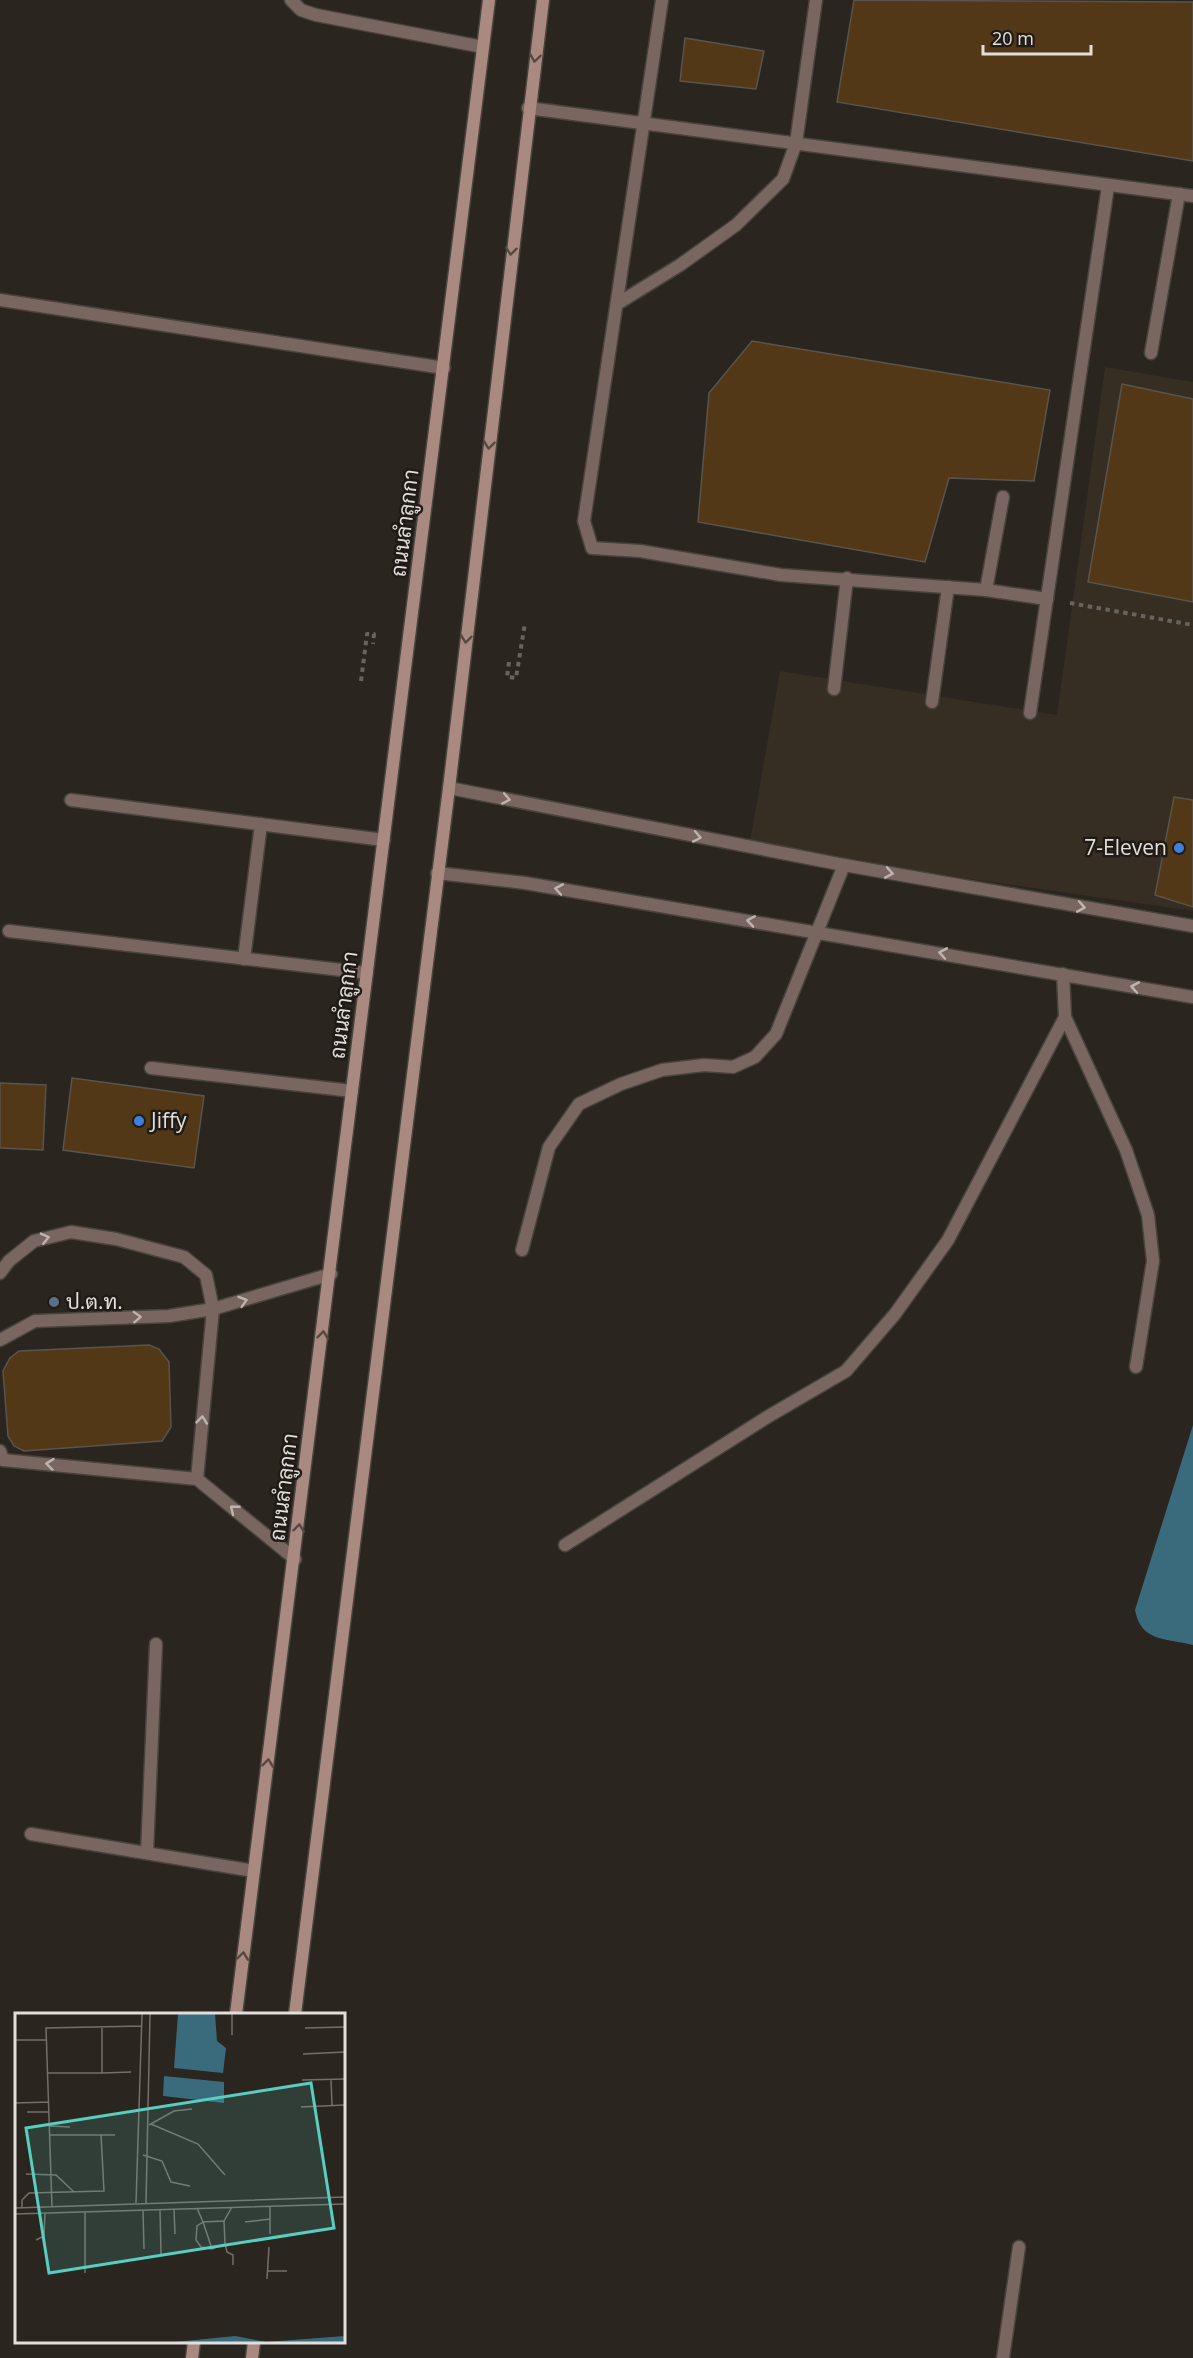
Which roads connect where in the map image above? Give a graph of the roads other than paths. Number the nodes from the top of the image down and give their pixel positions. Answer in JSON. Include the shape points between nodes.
{"nodes":[{"id":1,"x":291,"y":0,"type":"edge"},
{"id":2,"x":489,"y":0,"type":"edge"},
{"id":3,"x":543,"y":0,"type":"edge"},
{"id":4,"x":662,"y":0,"type":"edge"},
{"id":5,"x":816,"y":0,"type":"edge"},
{"id":6,"x":483,"y":47,"type":"junction"},
{"id":7,"x":528,"y":108,"type":"junction"},
{"id":8,"x":643,"y":124,"type":"junction"},
{"id":9,"x":796,"y":143,"type":"junction"},
{"id":10,"x":1108,"y":186,"type":"junction"},
{"id":11,"x":1179,"y":195,"type":"junction"},
{"id":12,"x":1193,"y":196,"type":"edge"},
{"id":13,"x":0,"y":300,"type":"edge"},
{"id":14,"x":617,"y":304,"type":"junction"},
{"id":15,"x":1151,"y":353,"type":"dead end"},
{"id":16,"x":444,"y":368,"type":"junction"},
{"id":17,"x":1003,"y":497,"type":"dead end"},
{"id":18,"x":847,"y":578,"type":"junction"},
{"id":19,"x":948,"y":587,"type":"junction"},
{"id":20,"x":986,"y":590,"type":"junction"},
{"id":21,"x":1047,"y":599,"type":"junction"},
{"id":22,"x":834,"y":688,"type":"dead end"},
{"id":23,"x":932,"y":702,"type":"dead end"},
{"id":24,"x":1030,"y":713,"type":"dead end"},
{"id":25,"x":449,"y":788,"type":"junction"},
{"id":26,"x":71,"y":800,"type":"dead end"},
{"id":27,"x":261,"y":824,"type":"junction"},
{"id":28,"x":384,"y":840,"type":"junction"},
{"id":29,"x":844,"y":865,"type":"junction"},
{"id":30,"x":436,"y":873,"type":"junction"},
{"id":31,"x":1193,"y":926,"type":"edge"},
{"id":32,"x":9,"y":931,"type":"dead end"},
{"id":33,"x":819,"y":932,"type":"junction"},
{"id":34,"x":244,"y":959,"type":"junction"},
{"id":35,"x":367,"y":973,"type":"junction"},
{"id":36,"x":1063,"y":974,"type":"junction"},
{"id":37,"x":1193,"y":997,"type":"edge"},
{"id":38,"x":1065,"y":1017,"type":"junction"},
{"id":39,"x":151,"y":1068,"type":"dead end"},
{"id":40,"x":352,"y":1091,"type":"junction"},
{"id":41,"x":522,"y":1250,"type":"dead end"},
{"id":42,"x":0,"y":1273,"type":"edge"},
{"id":43,"x":331,"y":1274,"type":"junction"},
{"id":44,"x":213,"y":1310,"type":"junction"},
{"id":45,"x":0,"y":1341,"type":"edge"},
{"id":46,"x":1136,"y":1366,"type":"dead end"},
{"id":47,"x":1,"y":1457,"type":"edge"},
{"id":48,"x":197,"y":1479,"type":"junction"},
{"id":49,"x":565,"y":1545,"type":"dead end"},
{"id":50,"x":295,"y":1559,"type":"junction"},
{"id":51,"x":156,"y":1644,"type":"dead end"},
{"id":52,"x":31,"y":1834,"type":"dead end"},
{"id":53,"x":147,"y":1853,"type":"junction"},
{"id":54,"x":254,"y":1871,"type":"junction"},
{"id":55,"x":236,"y":2013,"type":"edge"},
{"id":56,"x":295,"y":2013,"type":"edge"},
{"id":57,"x":1019,"y":2247,"type":"dead end"},
{"id":58,"x":194,"y":2343,"type":"edge"},
{"id":59,"x":254,"y":2343,"type":"edge"},
{"id":60,"x":192,"y":2358,"type":"edge"},
{"id":61,"x":252,"y":2358,"type":"edge"},
{"id":62,"x":1003,"y":2358,"type":"edge"}],
"edges":[{"from":1,"to":6,"type":"street","via":[[301,10],[316,15]]},
{"from":2,"to":6,"type":"main road","name":"ถนนลำลูกกา"},
{"from":3,"to":7,"type":"main road","one_way":true},
{"from":4,"to":8,"type":"street"},
{"from":5,"to":9,"type":"street"},
{"from":6,"to":16,"type":"main road","name":"ถนนลำลูกกา"},
{"from":7,"to":8,"type":"street"},
{"from":7,"to":25,"type":"main road","one_way":true},
{"from":8,"to":9,"type":"street"},
{"from":8,"to":14,"type":"street"},
{"from":9,"to":10,"type":"street"},
{"from":9,"to":14,"type":"street","via":[[783,179],[736,225]]},
{"from":10,"to":11,"type":"street"},
{"from":10,"to":21,"type":"street"},
{"from":11,"to":12,"type":"street"},
{"from":11,"to":15,"type":"street"},
{"from":13,"to":16,"type":"street"},
{"from":14,"to":18,"type":"street","via":[[584,521],[592,548],[640,551],[782,575]]},
{"from":16,"to":28,"type":"main road","name":"ถนนลำลูกกา"},
{"from":17,"to":20,"type":"street"},
{"from":18,"to":19,"type":"street"},
{"from":18,"to":22,"type":"street"},
{"from":19,"to":20,"type":"street"},
{"from":19,"to":23,"type":"street"},
{"from":20,"to":21,"type":"street"},
{"from":21,"to":24,"type":"street"},
{"from":25,"to":29,"type":"street","one_way":true},
{"from":25,"to":30,"type":"main road"},
{"from":26,"to":27,"type":"street"},
{"from":27,"to":28,"type":"street"},
{"from":27,"to":34,"type":"street"},
{"from":28,"to":35,"type":"main road","name":"ถนนลำลูกกา"},
{"from":29,"to":31,"type":"street","one_way":true},
{"from":29,"to":33,"type":"street"},
{"from":33,"to":30,"type":"street","one_way":true,"via":[[525,883]]},
{"from":30,"to":56,"type":"main road"},
{"from":32,"to":34,"type":"street"},
{"from":36,"to":33,"type":"street","one_way":true},
{"from":33,"to":41,"type":"street","via":[[776,1034],[755,1057],[733,1067],[704,1065],[662,1070],[579,1104],[549,1147]]},
{"from":34,"to":35,"type":"street"},
{"from":35,"to":40,"type":"main road","name":"ถนนลำลูกกา"},
{"from":37,"to":36,"type":"street","one_way":true},
{"from":36,"to":38,"type":"street"},
{"from":38,"to":46,"type":"street","via":[[1126,1150],[1148,1215],[1152,1261]]},
{"from":38,"to":49,"type":"street","via":[[948,1240],[895,1314],[846,1371]]},
{"from":39,"to":40,"type":"street"},
{"from":40,"to":43,"type":"main road","name":"ถนนลำลูกกา"},
{"from":42,"to":44,"type":"street","one_way":true,"via":[[34,1241],[72,1232],[116,1239],[184,1257],[206,1275]]},
{"from":44,"to":43,"type":"street","one_way":true},
{"from":50,"to":43,"type":"main road","name":"ถนนลำลูกกา","one_way":true},
{"from":45,"to":44,"type":"street","one_way":true,"via":[[35,1321],[169,1316]]},
{"from":48,"to":44,"type":"street","one_way":true},
{"from":48,"to":47,"type":"street","one_way":true},
{"from":50,"to":48,"type":"street","one_way":true},
{"from":54,"to":50,"type":"main road","name":"ถนนลำลูกกา","one_way":true},
{"from":51,"to":53,"type":"street"},
{"from":52,"to":53,"type":"street"},
{"from":53,"to":54,"type":"street"},
{"from":55,"to":54,"type":"main road","name":"ถนนลำลูกกา","one_way":true},
{"from":57,"to":62,"type":"street"},
{"from":58,"to":60,"type":"main road"},
{"from":59,"to":61,"type":"main road"}]}
